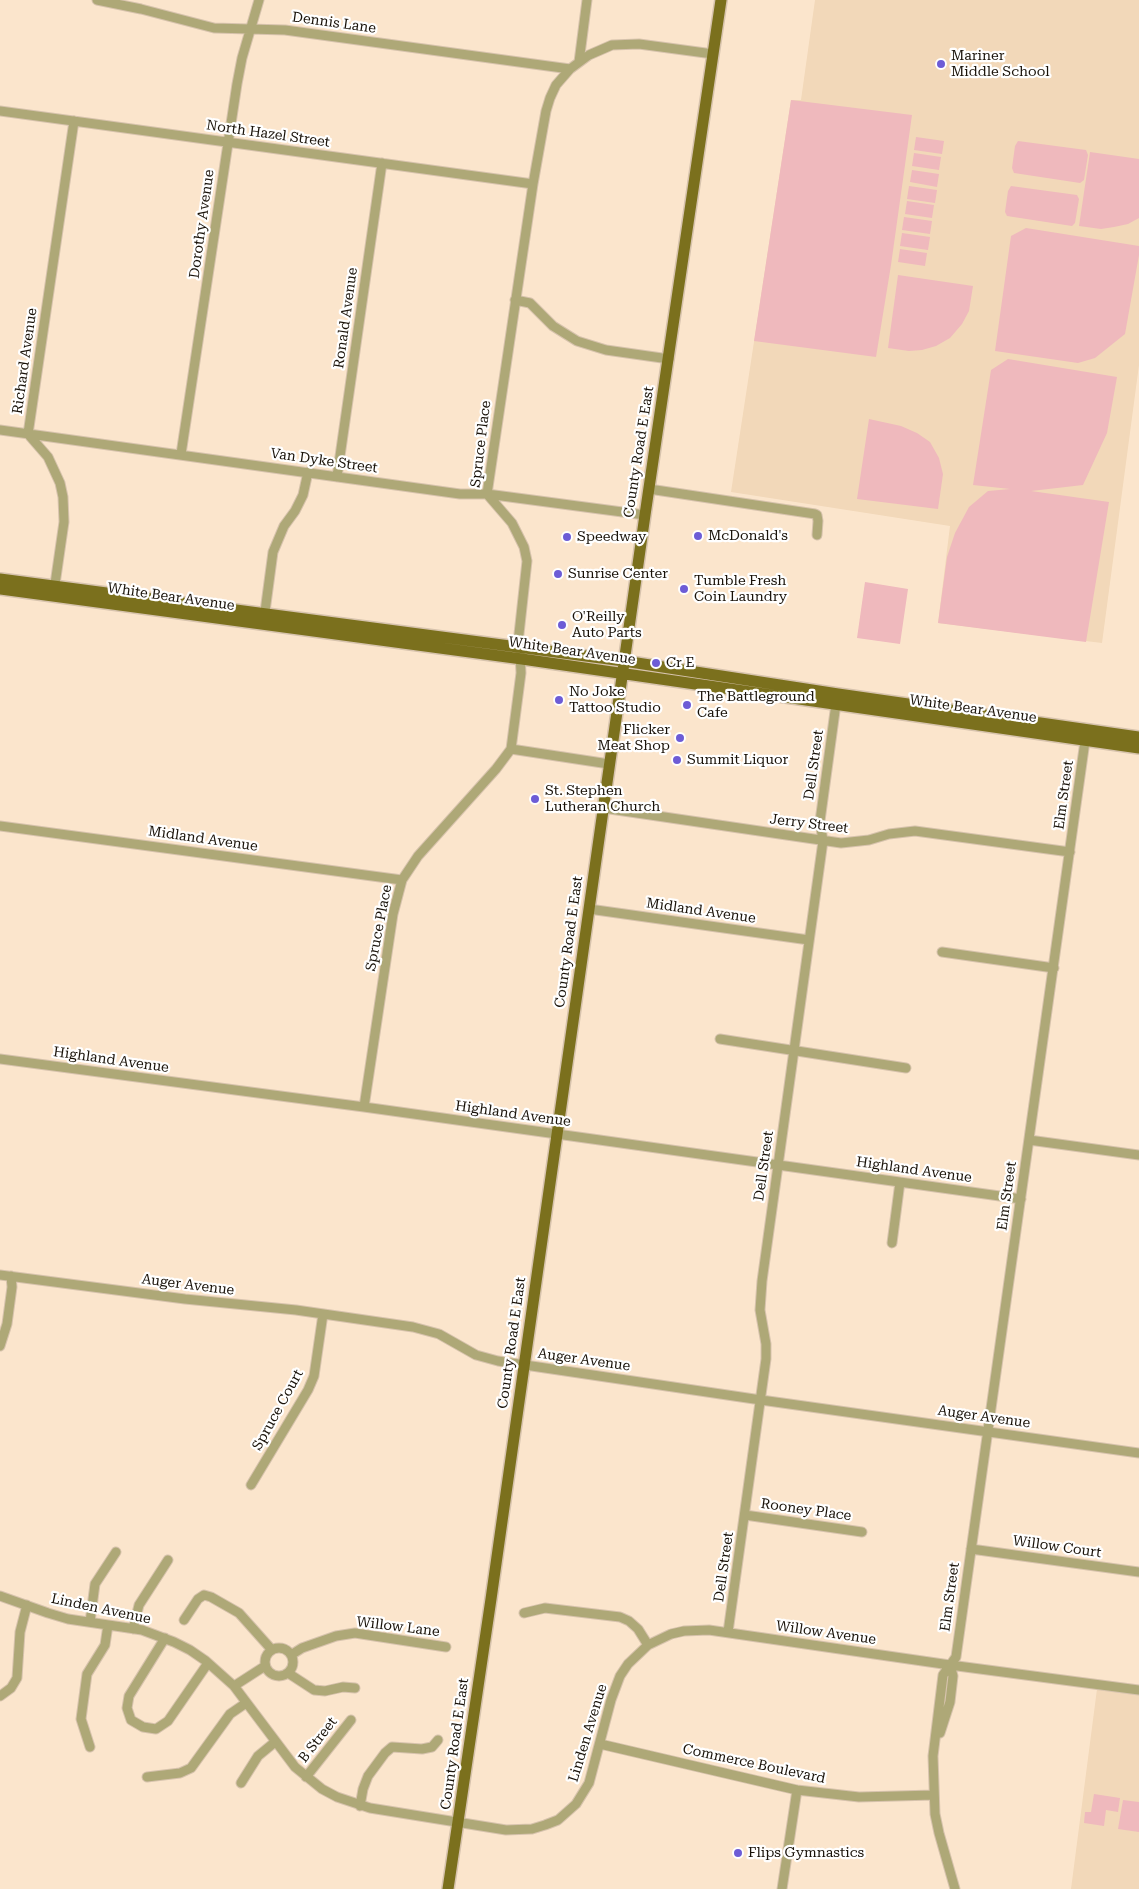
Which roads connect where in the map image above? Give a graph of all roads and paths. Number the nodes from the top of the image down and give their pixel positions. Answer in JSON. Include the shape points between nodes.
{"nodes":[{"id":1,"x":97,"y":0,"type":"edge"},
{"id":2,"x":259,"y":0,"type":"edge"},
{"id":3,"x":587,"y":0,"type":"edge"},
{"id":4,"x":721,"y":0,"type":"edge"},
{"id":5,"x":251,"y":29,"type":"junction"},
{"id":6,"x":713,"y":54,"type":"junction"},
{"id":7,"x":579,"y":62,"type":"junction"},
{"id":8,"x":570,"y":68,"type":"junction"},
{"id":9,"x":0,"y":110,"type":"edge"},
{"id":10,"x":74,"y":121,"type":"junction"},
{"id":11,"x":228,"y":142,"type":"junction"},
{"id":12,"x":382,"y":163,"type":"junction"},
{"id":13,"x":533,"y":184,"type":"junction"},
{"id":14,"x":515,"y":300,"type":"junction"},
{"id":15,"x":669,"y":359,"type":"junction"},
{"id":16,"x":0,"y":430,"type":"edge"},
{"id":17,"x":28,"y":434,"type":"junction"},
{"id":18,"x":181,"y":454,"type":"junction"},
{"id":19,"x":308,"y":472,"type":"junction"},
{"id":20,"x":337,"y":476,"type":"junction"},
{"id":21,"x":649,"y":489,"type":"junction"},
{"id":22,"x":487,"y":494,"type":"junction"},
{"id":23,"x":644,"y":515,"type":"junction"},
{"id":24,"x":816,"y":535,"type":"dead end"},
{"id":25,"x":0,"y":579,"type":"edge"},
{"id":26,"x":0,"y":589,"type":"edge"},
{"id":27,"x":54,"y":591,"type":"junction"},
{"id":28,"x":264,"y":619,"type":"junction"},
{"id":29,"x":521,"y":654,"type":"junction"},
{"id":30,"x":624,"y":661,"type":"junction"},
{"id":31,"x":622,"y":674,"type":"junction"},
{"id":32,"x":836,"y":704,"type":"junction"},
{"id":33,"x":1086,"y":735,"type":"junction"},
{"id":34,"x":1139,"y":736,"type":"edge"},
{"id":35,"x":1139,"y":748,"type":"edge"},
{"id":36,"x":511,"y":749,"type":"junction"},
{"id":37,"x":609,"y":764,"type":"junction"},
{"id":38,"x":603,"y":808,"type":"junction"},
{"id":39,"x":0,"y":826,"type":"edge"},
{"id":40,"x":823,"y":840,"type":"junction"},
{"id":41,"x":1070,"y":852,"type":"junction"},
{"id":42,"x":402,"y":880,"type":"junction"},
{"id":43,"x":589,"y":909,"type":"junction"},
{"id":44,"x":809,"y":940,"type":"junction"},
{"id":45,"x":942,"y":952,"type":"dead end"},
{"id":46,"x":1054,"y":968,"type":"junction"},
{"id":47,"x":720,"y":1039,"type":"dead end"},
{"id":48,"x":794,"y":1051,"type":"junction"},
{"id":49,"x":0,"y":1059,"type":"edge"},
{"id":50,"x":906,"y":1068,"type":"dead end"},
{"id":51,"x":364,"y":1107,"type":"junction"},
{"id":52,"x":557,"y":1134,"type":"junction"},
{"id":53,"x":1029,"y":1140,"type":"junction"},
{"id":54,"x":1139,"y":1155,"type":"edge"},
{"id":55,"x":779,"y":1165,"type":"junction"},
{"id":56,"x":900,"y":1182,"type":"junction"},
{"id":57,"x":1021,"y":1199,"type":"junction"},
{"id":58,"x":892,"y":1243,"type":"dead end"},
{"id":59,"x":0,"y":1275,"type":"edge"},
{"id":60,"x":11,"y":1276,"type":"junction"},
{"id":61,"x":323,"y":1314,"type":"junction"},
{"id":62,"x":0,"y":1346,"type":"edge"},
{"id":63,"x":524,"y":1365,"type":"junction"},
{"id":64,"x":761,"y":1400,"type":"junction"},
{"id":65,"x":988,"y":1432,"type":"junction"},
{"id":66,"x":1139,"y":1453,"type":"edge"},
{"id":67,"x":252,"y":1486,"type":"dead end"},
{"id":68,"x":745,"y":1515,"type":"junction"},
{"id":69,"x":862,"y":1532,"type":"dead end"},
{"id":70,"x":971,"y":1549,"type":"junction"},
{"id":71,"x":116,"y":1552,"type":"dead end"},
{"id":72,"x":168,"y":1560,"type":"dead end"},
{"id":73,"x":1139,"y":1572,"type":"edge"},
{"id":74,"x":0,"y":1596,"type":"edge"},
{"id":75,"x":28,"y":1605,"type":"junction"},
{"id":76,"x":524,"y":1613,"type":"dead end"},
{"id":77,"x":184,"y":1620,"type":"dead end"},
{"id":78,"x":90,"y":1622,"type":"junction"},
{"id":79,"x":108,"y":1625,"type":"junction"},
{"id":80,"x":133,"y":1628,"type":"junction"},
{"id":81,"x":728,"y":1632,"type":"junction"},
{"id":82,"x":165,"y":1638,"type":"junction"},
{"id":83,"x":648,"y":1645,"type":"junction"},
{"id":84,"x":446,"y":1647,"type":"dead end"},
{"id":85,"x":272,"y":1650,"type":"junction"},
{"id":86,"x":291,"y":1656,"type":"junction"},
{"id":87,"x":208,"y":1663,"type":"junction"},
{"id":88,"x":950,"y":1665,"type":"junction"},
{"id":89,"x":265,"y":1666,"type":"junction"},
{"id":90,"x":288,"y":1673,"type":"junction"},
{"id":91,"x":234,"y":1686,"type":"junction"},
{"id":92,"x":355,"y":1688,"type":"dead end"},
{"id":93,"x":1139,"y":1690,"type":"edge"},
{"id":94,"x":0,"y":1696,"type":"edge"},
{"id":95,"x":246,"y":1703,"type":"junction"},
{"id":96,"x":350,"y":1720,"type":"dead end"},
{"id":97,"x":438,"y":1740,"type":"dead end"},
{"id":98,"x":275,"y":1742,"type":"junction"},
{"id":99,"x":600,"y":1744,"type":"junction"},
{"id":100,"x":90,"y":1747,"type":"dead end"},
{"id":101,"x":147,"y":1777,"type":"dead end"},
{"id":102,"x":306,"y":1777,"type":"junction"},
{"id":103,"x":241,"y":1782,"type":"dead end"},
{"id":104,"x":797,"y":1790,"type":"junction"},
{"id":105,"x":934,"y":1795,"type":"junction"},
{"id":106,"x":360,"y":1806,"type":"junction"},
{"id":107,"x":458,"y":1822,"type":"junction"},
{"id":108,"x":448,"y":1889,"type":"edge"},
{"id":109,"x":782,"y":1889,"type":"edge"},
{"id":110,"x":956,"y":1889,"type":"edge"}],
"edges":[{"from":1,"to":5,"type":"street","name":"Dennis Lane","via":[[207,27]]},
{"from":2,"to":5,"type":"street","name":"Dorothy Avenue"},
{"from":3,"to":7,"type":"street"},
{"from":4,"to":6,"type":"main road","name":"County Road E East"},
{"from":5,"to":8,"type":"street","name":"Dennis Lane","via":[[285,30]]},
{"from":5,"to":11,"type":"street","name":"Dorothy Avenue","via":[[239,75]]},
{"from":6,"to":7,"type":"street","via":[[625,43],[600,49]]},
{"from":6,"to":15,"type":"main road","name":"County Road E East"},
{"from":7,"to":8,"type":"street","name":"Spruce Place"},
{"from":8,"to":13,"type":"street","name":"Spruce Place","via":[[550,98]]},
{"from":9,"to":10,"type":"street","name":"North Hazel Street"},
{"from":10,"to":11,"type":"street","name":"North Hazel Street"},
{"from":10,"to":17,"type":"street","name":"Richard Avenue"},
{"from":11,"to":12,"type":"street","name":"North Hazel Street"},
{"from":11,"to":18,"type":"street","name":"Dorothy Avenue"},
{"from":12,"to":13,"type":"street","name":"North Hazel Street"},
{"from":12,"to":20,"type":"street","name":"Ronald Avenue"},
{"from":13,"to":14,"type":"street","name":"Spruce Place"},
{"from":14,"to":15,"type":"street","via":[[530,303],[553,326],[577,341],[606,350]]},
{"from":14,"to":22,"type":"street","name":"Spruce Place"},
{"from":15,"to":21,"type":"main road","name":"County Road E East"},
{"from":16,"to":17,"type":"street","name":"Van Dyke Street"},
{"from":17,"to":18,"type":"street","name":"Van Dyke Street"},
{"from":17,"to":27,"type":"street","name":"Richard Avenue","via":[[48,457],[63,497],[64,522]]},
{"from":18,"to":19,"type":"street","name":"Van Dyke Street"},
{"from":19,"to":20,"type":"street","name":"Van Dyke Street"},
{"from":19,"to":28,"type":"street","via":[[304,495],[284,526],[273,552]]},
{"from":20,"to":22,"type":"street","name":"Van Dyke Street","via":[[460,494]]},
{"from":21,"to":23,"type":"main road","name":"County Road E East"},
{"from":21,"to":24,"type":"street","via":[[815,514],[818,515]]},
{"from":22,"to":23,"type":"street","name":"Van Dyke Street"},
{"from":22,"to":29,"type":"street","name":"Spruce Place","via":[[512,523],[527,561],[519,634]]},
{"from":23,"to":30,"type":"main road","name":"County Road E East"},
{"from":25,"to":27,"type":"main road","name":"White Bear Avenue"},
{"from":26,"to":27,"type":"main road","name":"White Bear Avenue"},
{"from":27,"to":28,"type":"main road","name":"White Bear Avenue"},
{"from":28,"to":29,"type":"main road","name":"White Bear Avenue"},
{"from":29,"to":30,"type":"main road","name":"White Bear Avenue"},
{"from":29,"to":31,"type":"main road","name":"White Bear Avenue"},
{"from":29,"to":36,"type":"street","name":"Spruce Place"},
{"from":30,"to":31,"type":"main road","name":"County Road E East"},
{"from":30,"to":33,"type":"main road","name":"White Bear Avenue"},
{"from":31,"to":32,"type":"main road","name":"White Bear Avenue"},
{"from":31,"to":37,"type":"main road","name":"County Road E East"},
{"from":32,"to":33,"type":"main road","name":"White Bear Avenue"},
{"from":32,"to":40,"type":"street","name":"Dell Street","via":[[820,820]]},
{"from":33,"to":34,"type":"main road","name":"White Bear Avenue"},
{"from":33,"to":35,"type":"main road","name":"White Bear Avenue"},
{"from":33,"to":41,"type":"street","name":"Elm Street"},
{"from":36,"to":37,"type":"street"},
{"from":36,"to":42,"type":"street","name":"Spruce Place","via":[[418,856]]},
{"from":37,"to":38,"type":"main road","name":"County Road E East"},
{"from":38,"to":40,"type":"street","name":"Jerry Street"},
{"from":38,"to":43,"type":"main road","name":"County Road E East"},
{"from":39,"to":42,"type":"street","name":"Midland Avenue"},
{"from":40,"to":41,"type":"street","name":"Jerry Street","via":[[855,843],[915,830]]},
{"from":40,"to":44,"type":"street","name":"Dell Street"},
{"from":41,"to":46,"type":"street","name":"Elm Street"},
{"from":42,"to":51,"type":"street","name":"Spruce Place","via":[[393,914]]},
{"from":43,"to":44,"type":"street","name":"Midland Avenue"},
{"from":43,"to":52,"type":"main road","name":"County Road E East"},
{"from":44,"to":48,"type":"street","name":"Dell Street"},
{"from":45,"to":46,"type":"street"},
{"from":46,"to":53,"type":"street","name":"Elm Street"},
{"from":47,"to":48,"type":"street"},
{"from":48,"to":50,"type":"street"},
{"from":48,"to":55,"type":"street","name":"Dell Street"},
{"from":49,"to":51,"type":"street","name":"Highland Avenue"},
{"from":51,"to":52,"type":"street","name":"Highland Avenue"},
{"from":52,"to":55,"type":"street","name":"Highland Avenue"},
{"from":52,"to":63,"type":"main road","name":"County Road E East"},
{"from":53,"to":54,"type":"street"},
{"from":53,"to":57,"type":"street","name":"Elm Street"},
{"from":55,"to":56,"type":"street","name":"Highland Avenue"},
{"from":55,"to":64,"type":"street","name":"Dell Street","via":[[760,1295],[766,1359]]},
{"from":56,"to":57,"type":"street","name":"Highland Avenue"},
{"from":56,"to":58,"type":"street"},
{"from":57,"to":65,"type":"street","name":"Elm Street"},
{"from":59,"to":60,"type":"street","name":"Auger Avenue"},
{"from":60,"to":61,"type":"street","name":"Auger Avenue"},
{"from":60,"to":62,"type":"street","via":[[7,1324]]},
{"from":61,"to":63,"type":"street","name":"Auger Avenue","via":[[413,1327],[439,1334],[476,1355]]},
{"from":61,"to":67,"type":"street","name":"Spruce Court","via":[[314,1376]]},
{"from":63,"to":64,"type":"street","name":"Auger Avenue"},
{"from":63,"to":107,"type":"main road","name":"County Road E East"},
{"from":64,"to":65,"type":"street","name":"Auger Avenue"},
{"from":64,"to":68,"type":"street","name":"Dell Street"},
{"from":65,"to":66,"type":"street","name":"Auger Avenue"},
{"from":65,"to":70,"type":"street","name":"Elm Street"},
{"from":68,"to":69,"type":"street","name":"Rooney Place"},
{"from":68,"to":81,"type":"street","name":"Dell Street"},
{"from":70,"to":73,"type":"street","name":"Willow Court"},
{"from":70,"to":88,"type":"street","name":"Elm Street","via":[[956,1657]]},
{"from":71,"to":78,"type":"street","via":[[95,1584]]},
{"from":72,"to":80,"type":"street","via":[[138,1605]]},
{"from":74,"to":75,"type":"street","name":"Linden Avenue"},
{"from":75,"to":78,"type":"street","name":"Linden Avenue"},
{"from":75,"to":94,"type":"street","via":[[20,1632],[17,1678],[11,1688]]},
{"from":76,"to":83,"type":"street","via":[[545,1608],[620,1617],[638,1629]]},
{"from":77,"to":85,"type":"street","via":[[198,1599],[204,1595],[212,1596],[239,1613]]},
{"from":78,"to":79,"type":"street","name":"Linden Avenue"},
{"from":79,"to":80,"type":"street","name":"Linden Avenue"},
{"from":79,"to":100,"type":"street","via":[[105,1645],[87,1674],[81,1719]]},
{"from":80,"to":82,"type":"street","name":"Linden Avenue"},
{"from":81,"to":83,"type":"street","name":"Willow Avenue","via":[[684,1631]]},
{"from":81,"to":88,"type":"street","name":"Willow Avenue"},
{"from":82,"to":87,"type":"street","name":"Linden Avenue"},
{"from":82,"to":87,"type":"street","via":[[128,1696],[131,1720],[143,1727],[156,1729],[168,1721]]},
{"from":83,"to":99,"type":"street","name":"Linden Avenue","via":[[620,1676]]},
{"from":84,"to":86,"type":"street","name":"Willow Lane","via":[[354,1633],[302,1648]]},
{"from":85,"to":86,"type":"street","via":[[282,1649]]},
{"from":85,"to":89,"type":"street","via":[[265,1658]]},
{"from":86,"to":90,"type":"street","via":[[293,1664]]},
{"from":87,"to":91,"type":"street","name":"Linden Avenue"},
{"from":88,"to":93,"type":"street","name":"Willow Avenue"},
{"from":88,"to":105,"type":"street","name":"Elm Street","via":[[953,1676],[950,1702],[933,1756]]},
{"from":89,"to":90,"type":"street","via":[[274,1676]]},
{"from":89,"to":91,"type":"street"},
{"from":90,"to":92,"type":"street","via":[[314,1690]]},
{"from":91,"to":95,"type":"street","name":"Linden Avenue"},
{"from":95,"to":98,"type":"street","name":"Linden Avenue"},
{"from":95,"to":101,"type":"street","via":[[230,1714],[191,1768],[180,1773]]},
{"from":96,"to":102,"type":"street","name":"B Street"},
{"from":97,"to":106,"type":"street","via":[[432,1747],[392,1747],[385,1752],[368,1776]]},
{"from":98,"to":102,"type":"street","name":"Linden Avenue"},
{"from":98,"to":103,"type":"street","via":[[258,1756]]},
{"from":99,"to":104,"type":"street","name":"Commerce Boulevard"},
{"from":99,"to":107,"type":"street","name":"Linden Avenue","via":[[594,1771],[584,1794],[558,1820],[545,1826],[519,1830]]},
{"from":102,"to":106,"type":"street","name":"Linden Avenue","via":[[337,1797]]},
{"from":104,"to":105,"type":"street","name":"Commerce Boulevard","via":[[859,1797]]},
{"from":104,"to":109,"type":"street"},
{"from":105,"to":110,"type":"street","name":"Elm Street","via":[[939,1833]]},
{"from":106,"to":107,"type":"street","name":"Linden Avenue"},
{"from":107,"to":108,"type":"main road","name":"County Road E East"}]}
